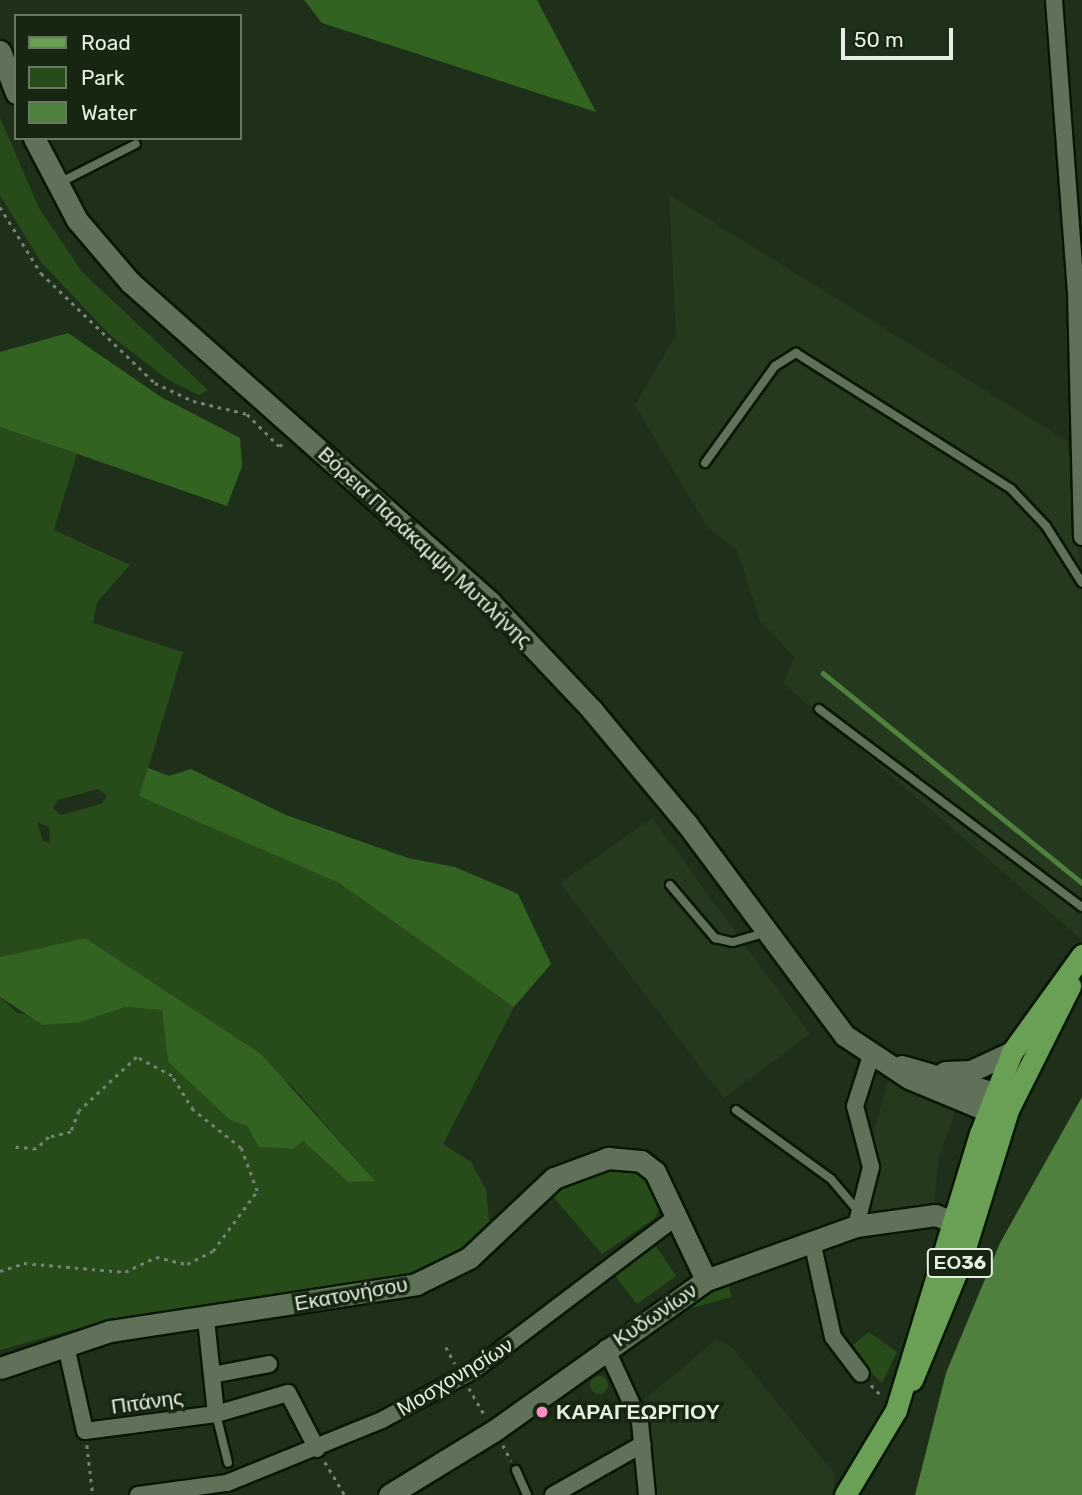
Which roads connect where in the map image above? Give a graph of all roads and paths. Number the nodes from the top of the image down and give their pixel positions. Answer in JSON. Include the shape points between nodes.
{"nodes":[{"id":1,"x":1054,"y":0,"type":"edge"},
{"id":2,"x":0,"y":51,"type":"edge"},
{"id":3,"x":14,"y":88,"type":"edge"},
{"id":4,"x":35,"y":140,"type":"edge"},
{"id":5,"x":136,"y":144,"type":"dead end"},
{"id":6,"x":57,"y":185,"type":"junction"},
{"id":7,"x":0,"y":207,"type":"edge"},
{"id":8,"x":303,"y":433,"type":"junction"},
{"id":9,"x":705,"y":463,"type":"dead end"},
{"id":10,"x":1082,"y":537,"type":"edge"},
{"id":11,"x":1082,"y":583,"type":"edge"},
{"id":12,"x":818,"y":709,"type":"dead end"},
{"id":13,"x":670,"y":885,"type":"dead end"},
{"id":14,"x":1082,"y":907,"type":"edge"},
{"id":15,"x":765,"y":933,"type":"junction"},
{"id":16,"x":1082,"y":955,"type":"edge"},
{"id":17,"x":1082,"y":964,"type":"edge"},
{"id":18,"x":1012,"y":1052,"type":"junction"},
{"id":19,"x":878,"y":1059,"type":"junction"},
{"id":20,"x":935,"y":1072,"type":"junction"},
{"id":21,"x":997,"y":1105,"type":"junction"},
{"id":22,"x":736,"y":1110,"type":"dead end"},
{"id":23,"x":13,"y":1147,"type":"dead end"},
{"id":24,"x":675,"y":1218,"type":"junction"},
{"id":25,"x":857,"y":1219,"type":"junction"},
{"id":26,"x":954,"y":1222,"type":"junction"},
{"id":27,"x":811,"y":1241,"type":"junction"},
{"id":28,"x":0,"y":1271,"type":"edge"},
{"id":29,"x":706,"y":1280,"type":"junction"},
{"id":30,"x":206,"y":1319,"type":"junction"},
{"id":31,"x":66,"y":1346,"type":"junction"},
{"id":32,"x":607,"y":1348,"type":"junction"},
{"id":33,"x":269,"y":1364,"type":"dead end"},
{"id":34,"x":0,"y":1368,"type":"edge"},
{"id":35,"x":861,"y":1374,"type":"joint"},
{"id":36,"x":212,"y":1375,"type":"junction"},
{"id":37,"x":896,"y":1410,"type":"junction"},
{"id":38,"x":216,"y":1413,"type":"junction"},
{"id":39,"x":85,"y":1431,"type":"junction"},
{"id":40,"x":497,"y":1434,"type":"junction"},
{"id":41,"x":643,"y":1444,"type":"junction"},
{"id":42,"x":317,"y":1449,"type":"junction"},
{"id":43,"x":228,"y":1463,"type":"dead end"},
{"id":44,"x":516,"y":1470,"type":"joint"},
{"id":45,"x":93,"y":1495,"type":"edge"},
{"id":46,"x":138,"y":1495,"type":"edge"},
{"id":47,"x":147,"y":1495,"type":"edge"},
{"id":48,"x":345,"y":1495,"type":"edge"},
{"id":49,"x":389,"y":1495,"type":"edge"},
{"id":50,"x":527,"y":1495,"type":"edge"},
{"id":51,"x":553,"y":1495,"type":"edge"},
{"id":52,"x":648,"y":1495,"type":"edge"},
{"id":53,"x":845,"y":1495,"type":"edge"}],
"edges":[{"from":1,"to":10,"type":"street","via":[[1076,292]]},
{"from":2,"to":3,"type":"main road"},
{"from":4,"to":6,"type":"main road","name":"Βόρεια Παράκαμψη Μυτιλήνης"},
{"from":5,"to":6,"type":"lane"},
{"from":6,"to":8,"type":"main road","name":"Βόρεια Παράκαμψη Μυτιλήνης","via":[[130,282]]},
{"from":7,"to":8,"type":"path","via":[[41,273],[155,383],[192,401],[247,414],[279,446]]},
{"from":8,"to":15,"type":"main road","name":"Βόρεια Παράκαμψη Μυτιλήνης","via":[[490,602],[592,710],[687,824]]},
{"from":9,"to":11,"type":"lane","via":[[775,366],[796,353],[1012,489],[1046,526]]},
{"from":12,"to":14,"type":"lane"},
{"from":13,"to":15,"type":"lane","via":[[715,938],[733,943]]},
{"from":15,"to":19,"type":"main road","name":"Βόρεια Παράκαμψη Μυτιλήνης","via":[[822,1012]]},
{"from":16,"to":18,"type":"main road","number":"ΕΟ36"},
{"from":17,"to":21,"type":"main road","number":"ΕΟ36"},
{"from":18,"to":20,"type":"main road","via":[[971,1071]]},
{"from":18,"to":21,"type":"main road","number":"ΕΟ36"},
{"from":19,"to":20,"type":"main road"},
{"from":19,"to":21,"type":"main road","name":"Βόρεια Παράκαμψη Μυτιλήνης"},
{"from":19,"to":25,"type":"street","via":[[855,1106],[871,1167]]},
{"from":20,"to":21,"type":"main road"},
{"from":21,"to":26,"type":"main road","number":"ΕΟ36"},
{"from":21,"to":37,"type":"main road","number":"ΕΟ36","via":[[941,1318]]},
{"from":22,"to":25,"type":"lane","via":[[823,1173]]},
{"from":23,"to":28,"type":"path","via":[[36,1149],[49,1137],[71,1132],[88,1101],[137,1057],[172,1076],[193,1110],[241,1148],[257,1191],[213,1251],[187,1265],[156,1256],[125,1272],[24,1263]]},
{"from":24,"to":29,"type":"main road"},
{"from":24,"to":30,"type":"main road","name":"Εκατονήσου","via":[[655,1172],[641,1161],[608,1158],[554,1178],[469,1258],[416,1283]]},
{"from":24,"to":42,"type":"street","name":"Μοσχονησίων","via":[[474,1370]]},
{"from":25,"to":26,"type":"main road","name":"Κυδωνίων","via":[[935,1215]]},
{"from":25,"to":27,"type":"main road","name":"Κυδωνίων"},
{"from":26,"to":37,"type":"main road","number":"ΕΟ36"},
{"from":27,"to":29,"type":"main road","name":"Κυδωνίων"},
{"from":27,"to":35,"type":"street","via":[[833,1337]]},
{"from":29,"to":32,"type":"main road","name":"Κυδωνίων"},
{"from":30,"to":31,"type":"main road","name":"Εκατονήσου","via":[[110,1331]]},
{"from":30,"to":36,"type":"street"},
{"from":31,"to":34,"type":"main road","name":"Εκατονήσου"},
{"from":31,"to":39,"type":"street","name":"Πιτάνης"},
{"from":32,"to":40,"type":"main road","name":"Κυδωνίων"},
{"from":32,"to":41,"type":"street"},
{"from":33,"to":36,"type":"street"},
{"from":35,"to":37,"type":"path"},
{"from":36,"to":38,"type":"street"},
{"from":37,"to":53,"type":"main road","number":"ΕΟ36"},
{"from":38,"to":39,"type":"street","name":"Πιτάνης"},
{"from":38,"to":42,"type":"street","name":"Πιτάνης","via":[[288,1393]]},
{"from":38,"to":43,"type":"lane"},
{"from":39,"to":45,"type":"path"},
{"from":40,"to":44,"type":"path"},
{"from":40,"to":49,"type":"main road","name":"Κυδωνίων"},
{"from":41,"to":51,"type":"street"},
{"from":41,"to":52,"type":"street"},
{"from":42,"to":47,"type":"street","name":"Μοσχονησίων","via":[[227,1483]]},
{"from":42,"to":48,"type":"path"},
{"from":44,"to":50,"type":"lane"},
{"from":46,"to":47,"type":"street","name":"Μοσχονησίων"}]}
